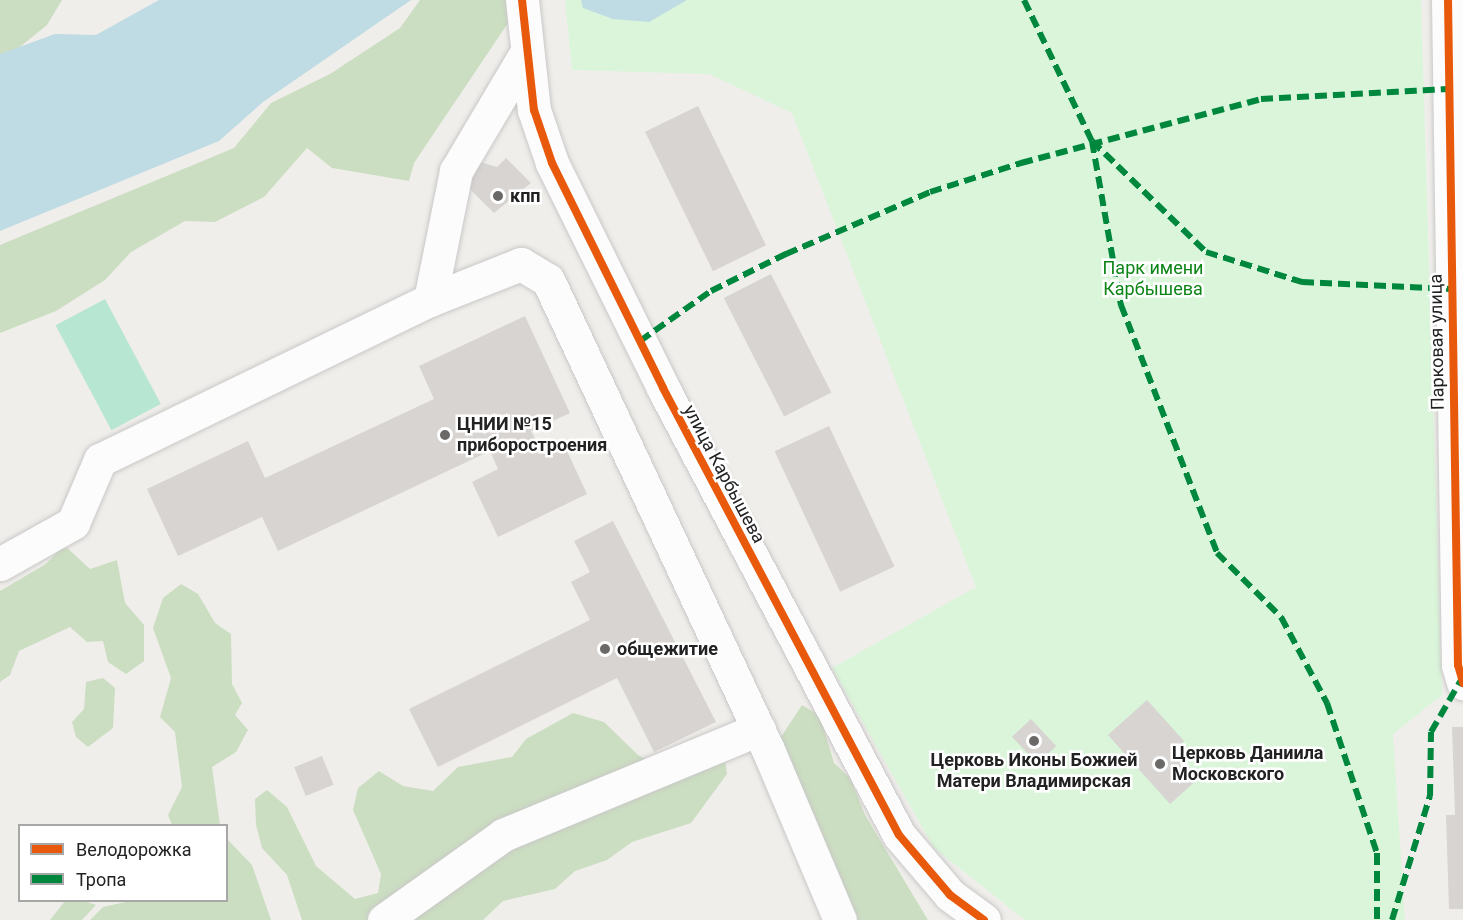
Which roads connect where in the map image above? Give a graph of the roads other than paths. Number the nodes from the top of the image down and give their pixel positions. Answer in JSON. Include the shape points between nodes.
{"nodes":[{"id":1,"x":522,"y":0,"type":"edge"},
{"id":2,"x":1448,"y":0,"type":"edge"},
{"id":3,"x":526,"y":53,"type":"junction"},
{"id":4,"x":1457,"y":289,"type":"edge"},
{"id":5,"x":430,"y":300,"type":"junction"},
{"id":6,"x":1460,"y":555,"type":"edge"},
{"id":7,"x":0,"y":564,"type":"edge"},
{"id":8,"x":1463,"y":683,"type":"edge"},
{"id":9,"x":759,"y":729,"type":"junction"},
{"id":10,"x":384,"y":920,"type":"edge"},
{"id":11,"x":840,"y":920,"type":"edge"},
{"id":12,"x":984,"y":920,"type":"edge"}],
"edges":[{"from":1,"to":3,"type":"street","name":"улица Карбышева"},
{"from":2,"to":4,"type":"street","name":"Парковая улица"},
{"from":3,"to":5,"type":"street","via":[[456,171]]},
{"from":3,"to":12,"type":"street","name":"улица Карбышева","via":[[534,110],[552,163],[874,794],[899,835],[950,895]]},
{"from":4,"to":6,"type":"street","name":"Парковая улица"},
{"from":5,"to":7,"type":"street","via":[[100,460],[74,523]]},
{"from":5,"to":9,"type":"street","via":[[521,264],[548,280]]},
{"from":6,"to":8,"type":"street","name":"Парковая улица"},
{"from":9,"to":10,"type":"street","via":[[503,835]]},
{"from":9,"to":11,"type":"street"}]}
